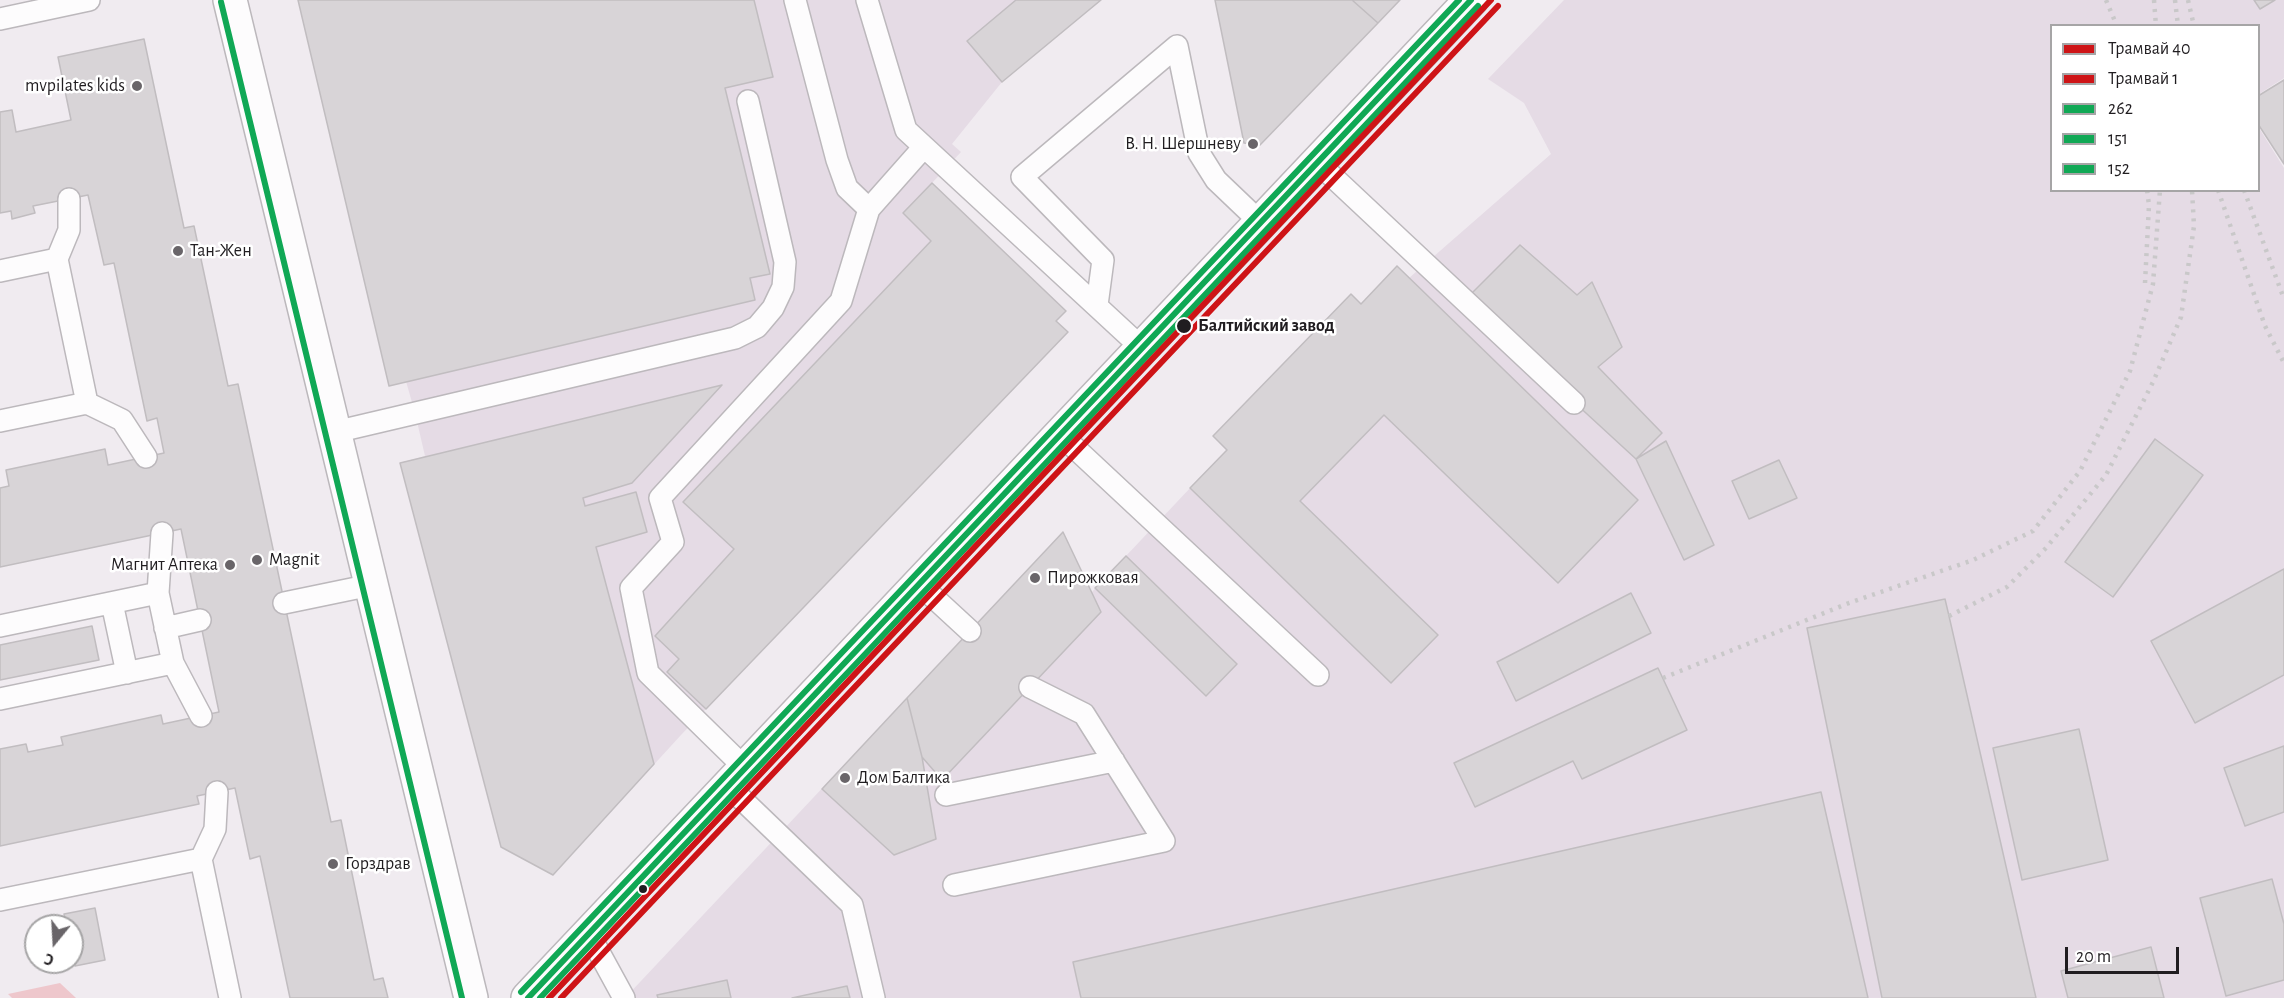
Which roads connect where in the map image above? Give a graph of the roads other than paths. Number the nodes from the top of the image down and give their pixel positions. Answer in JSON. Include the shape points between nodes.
{"nodes":[{"id":1,"x":89,"y":0,"type":"edge"},
{"id":2,"x":230,"y":0,"type":"edge"},
{"id":3,"x":795,"y":0,"type":"edge"},
{"id":4,"x":867,"y":0,"type":"edge"},
{"id":5,"x":1471,"y":0,"type":"edge"},
{"id":6,"x":0,"y":19,"type":"edge"},
{"id":7,"x":748,"y":101,"type":"dead end"},
{"id":8,"x":923,"y":148,"type":"junction"},
{"id":9,"x":1317,"y":162,"type":"junction"},
{"id":10,"x":69,"y":199,"type":"dead end"},
{"id":11,"x":869,"y":209,"type":"junction"},
{"id":12,"x":1260,"y":222,"type":"junction"},
{"id":13,"x":57,"y":259,"type":"junction"},
{"id":14,"x":0,"y":271,"type":"edge"},
{"id":15,"x":1097,"y":305,"type":"junction"},
{"id":16,"x":1143,"y":349,"type":"junction"},
{"id":17,"x":87,"y":403,"type":"junction"},
{"id":18,"x":1574,"y":403,"type":"dead end"},
{"id":19,"x":0,"y":421,"type":"edge"},
{"id":20,"x":334,"y":432,"type":"junction"},
{"id":21,"x":1061,"y":435,"type":"junction"},
{"id":22,"x":147,"y":457,"type":"dead end"},
{"id":23,"x":162,"y":533,"type":"dead end"},
{"id":24,"x":919,"y":584,"type":"junction"},
{"id":25,"x":371,"y":585,"type":"junction"},
{"id":26,"x":158,"y":593,"type":"junction"},
{"id":27,"x":112,"y":603,"type":"junction"},
{"id":28,"x":284,"y":603,"type":"dead end"},
{"id":29,"x":200,"y":620,"type":"dead end"},
{"id":30,"x":0,"y":626,"type":"edge"},
{"id":31,"x":165,"y":628,"type":"junction"},
{"id":32,"x":970,"y":631,"type":"dead end"},
{"id":33,"x":173,"y":663,"type":"junction"},
{"id":34,"x":127,"y":673,"type":"junction"},
{"id":35,"x":1318,"y":675,"type":"dead end"},
{"id":36,"x":1030,"y":687,"type":"dead end"},
{"id":37,"x":0,"y":699,"type":"edge"},
{"id":38,"x":201,"y":716,"type":"dead end"},
{"id":39,"x":1114,"y":761,"type":"junction"},
{"id":40,"x":737,"y":777,"type":"junction"},
{"id":41,"x":217,"y":792,"type":"dead end"},
{"id":42,"x":946,"y":795,"type":"dead end"},
{"id":43,"x":201,"y":859,"type":"junction"},
{"id":44,"x":954,"y":885,"type":"dead end"},
{"id":45,"x":0,"y":900,"type":"edge"},
{"id":46,"x":589,"y":934,"type":"junction"},
{"id":47,"x":230,"y":998,"type":"edge"},
{"id":48,"x":471,"y":998,"type":"edge"},
{"id":49,"x":528,"y":998,"type":"edge"},
{"id":50,"x":624,"y":998,"type":"edge"},
{"id":51,"x":874,"y":998,"type":"edge"}],
"edges":[{"from":1,"to":6,"type":"lane"},
{"from":2,"to":20,"type":"street"},
{"from":3,"to":11,"type":"lane","via":[[837,160],[848,188]]},
{"from":4,"to":8,"type":"lane","via":[[906,130]]},
{"from":5,"to":9,"type":"street"},
{"from":7,"to":20,"type":"lane","via":[[785,262],[783,287],[773,308],[757,327],[735,338]]},
{"from":8,"to":11,"type":"lane"},
{"from":8,"to":15,"type":"lane"},
{"from":9,"to":12,"type":"street"},
{"from":9,"to":18,"type":"lane"},
{"from":10,"to":13,"type":"lane","via":[[69,230]]},
{"from":11,"to":40,"type":"lane","via":[[841,300],[660,498],[673,542],[631,588],[648,673]]},
{"from":12,"to":15,"type":"lane","via":[[1216,180],[1199,153],[1178,46],[1022,177],[1103,260]]},
{"from":12,"to":16,"type":"street"},
{"from":13,"to":14,"type":"lane"},
{"from":13,"to":17,"type":"lane"},
{"from":15,"to":16,"type":"lane"},
{"from":16,"to":21,"type":"street"},
{"from":17,"to":19,"type":"lane"},
{"from":17,"to":22,"type":"lane","via":[[122,420]]},
{"from":20,"to":25,"type":"street"},
{"from":21,"to":24,"type":"street"},
{"from":21,"to":35,"type":"lane"},
{"from":23,"to":26,"type":"lane"},
{"from":24,"to":32,"type":"lane"},
{"from":24,"to":40,"type":"street"},
{"from":25,"to":28,"type":"lane"},
{"from":25,"to":48,"type":"street"},
{"from":26,"to":27,"type":"lane"},
{"from":26,"to":31,"type":"lane"},
{"from":27,"to":30,"type":"lane"},
{"from":27,"to":34,"type":"lane"},
{"from":29,"to":31,"type":"lane"},
{"from":31,"to":33,"type":"lane"},
{"from":33,"to":34,"type":"lane"},
{"from":33,"to":38,"type":"lane"},
{"from":34,"to":37,"type":"lane"},
{"from":36,"to":39,"type":"lane","via":[[1084,714]]},
{"from":39,"to":42,"type":"lane"},
{"from":39,"to":44,"type":"lane","via":[[1164,841]]},
{"from":40,"to":46,"type":"street"},
{"from":40,"to":51,"type":"lane","via":[[852,905]]},
{"from":41,"to":43,"type":"lane","via":[[215,829]]},
{"from":43,"to":45,"type":"lane"},
{"from":43,"to":47,"type":"lane"},
{"from":46,"to":49,"type":"street"},
{"from":46,"to":50,"type":"lane"}]}
